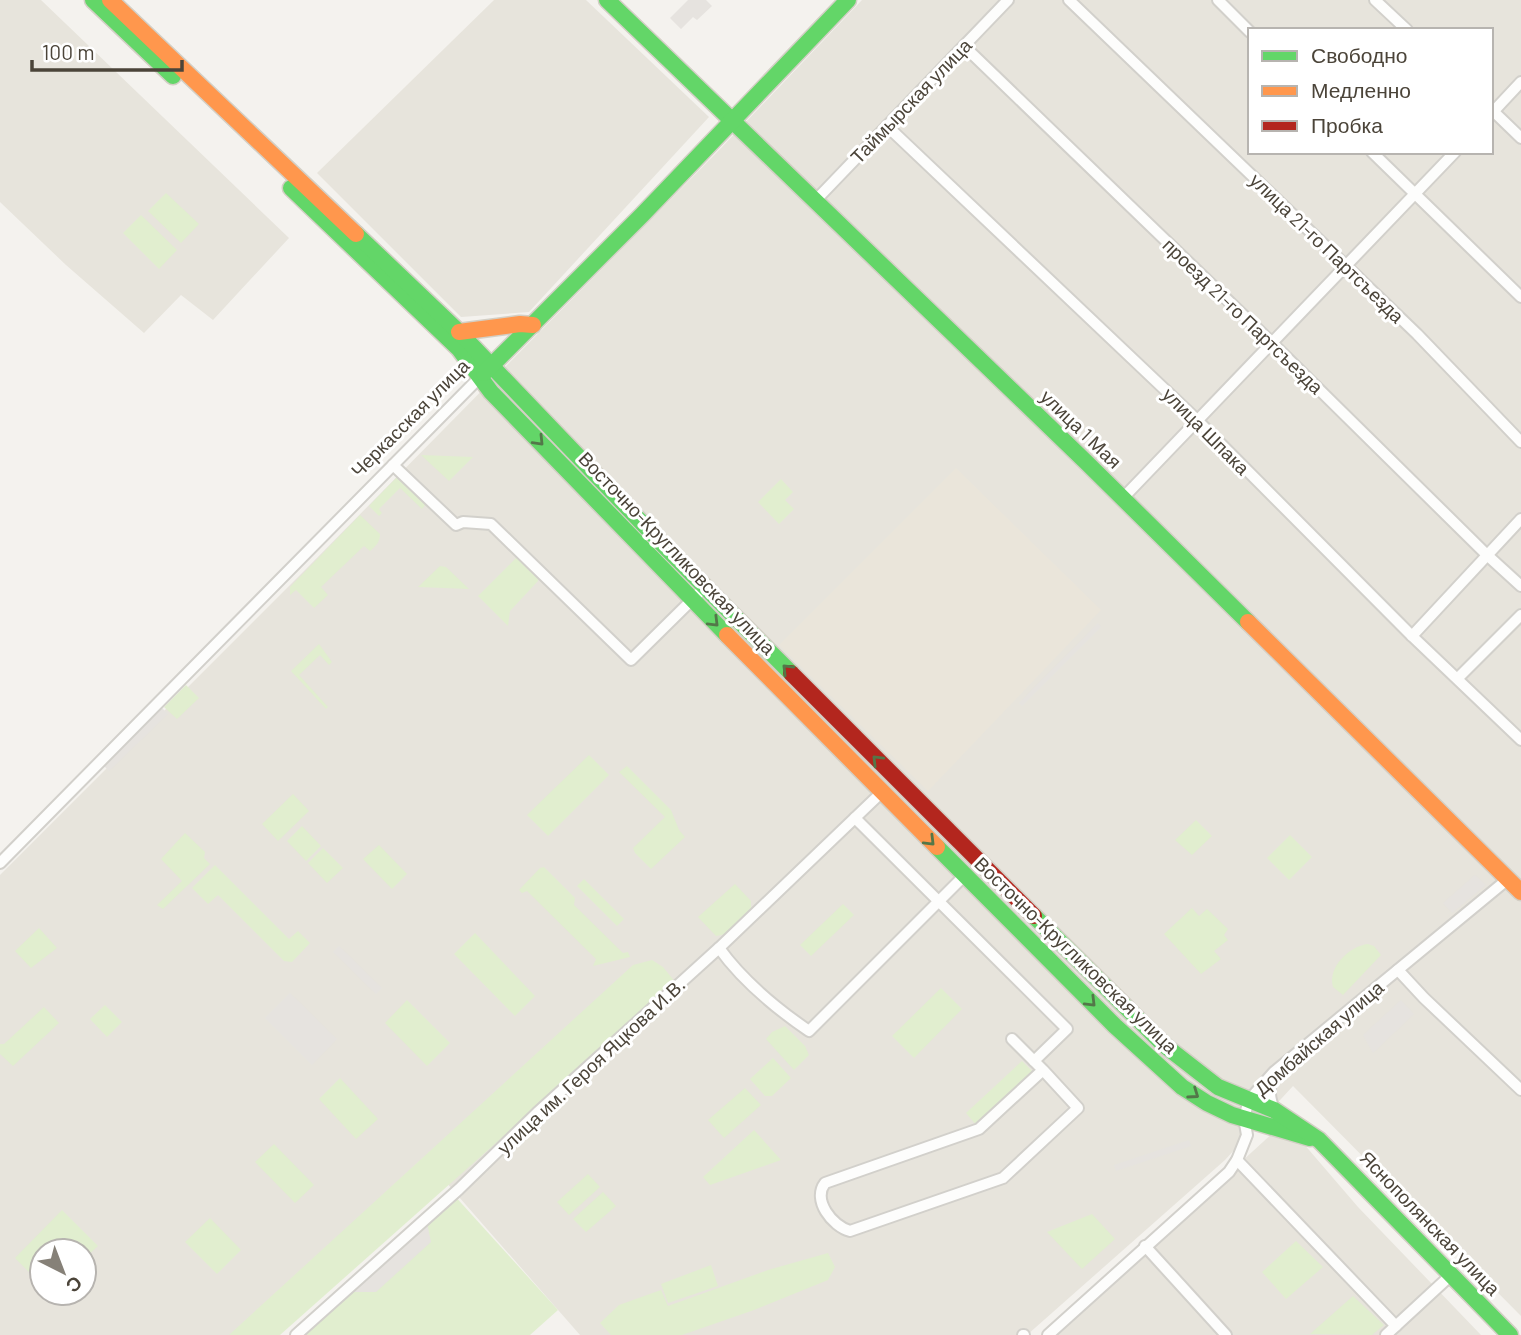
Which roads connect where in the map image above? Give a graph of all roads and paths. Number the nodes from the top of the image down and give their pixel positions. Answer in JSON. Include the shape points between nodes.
{"nodes":[{"id":1,"x":93,"y":0,"type":"edge"},
{"id":2,"x":110,"y":0,"type":"edge"},
{"id":3,"x":607,"y":0,"type":"edge"},
{"id":4,"x":848,"y":0,"type":"edge"},
{"id":5,"x":1008,"y":0,"type":"edge"},
{"id":6,"x":1069,"y":0,"type":"edge"},
{"id":7,"x":1218,"y":0,"type":"edge"},
{"id":8,"x":1375,"y":0,"type":"edge"},
{"id":9,"x":1405,"y":28,"type":"edge"},
{"id":10,"x":1248,"y":30,"type":"edge"},
{"id":11,"x":965,"y":47,"type":"junction"},
{"id":12,"x":1521,"y":82,"type":"edge"},
{"id":13,"x":1493,"y":111,"type":"edge"},
{"id":14,"x":1493,"y":113,"type":"edge"},
{"id":15,"x":733,"y":121,"type":"junction"},
{"id":16,"x":887,"y":126,"type":"junction"},
{"id":17,"x":1521,"y":138,"type":"edge"},
{"id":18,"x":1374,"y":154,"type":"edge"},
{"id":19,"x":1453,"y":154,"type":"edge"},
{"id":20,"x":1415,"y":194,"type":"junction"},
{"id":21,"x":814,"y":202,"type":"junction"},
{"id":22,"x":1345,"y":265,"type":"junction"},
{"id":23,"x":1521,"y":297,"type":"edge"},
{"id":24,"x":533,"y":325,"type":"junction"},
{"id":25,"x":459,"y":332,"type":"junction"},
{"id":26,"x":1271,"y":342,"type":"junction"},
{"id":27,"x":486,"y":372,"type":"junction"},
{"id":28,"x":1197,"y":420,"type":"junction"},
{"id":29,"x":1521,"y":442,"type":"edge"},
{"id":30,"x":393,"y":465,"type":"junction"},
{"id":31,"x":1122,"y":499,"type":"junction"},
{"id":32,"x":1521,"y":519,"type":"edge"},
{"id":33,"x":1487,"y":555,"type":"junction"},
{"id":34,"x":705,"y":586,"type":"junction"},
{"id":35,"x":1521,"y":586,"type":"edge"},
{"id":36,"x":692,"y":599,"type":"junction"},
{"id":37,"x":1521,"y":615,"type":"edge"},
{"id":38,"x":1412,"y":636,"type":"junction"},
{"id":39,"x":1458,"y":678,"type":"junction"},
{"id":40,"x":1521,"y":740,"type":"edge"},
{"id":41,"x":882,"y":792,"type":"junction"},
{"id":42,"x":855,"y":818,"type":"junction"},
{"id":43,"x":0,"y":863,"type":"edge"},
{"id":44,"x":965,"y":875,"type":"junction"},
{"id":45,"x":1508,"y":879,"type":"junction"},
{"id":46,"x":1521,"y":892,"type":"edge"},
{"id":47,"x":937,"y":902,"type":"junction"},
{"id":48,"x":719,"y":947,"type":"junction"},
{"id":49,"x":1398,"y":970,"type":"junction"},
{"id":50,"x":1012,"y":1039,"type":"dead end"},
{"id":51,"x":1164,"y":1045,"type":"junction"},
{"id":52,"x":1151,"y":1059,"type":"junction"},
{"id":53,"x":1034,"y":1061,"type":"junction"},
{"id":54,"x":1043,"y":1070,"type":"junction"},
{"id":55,"x":1274,"y":1072,"type":"junction"},
{"id":56,"x":1521,"y":1090,"type":"edge"},
{"id":57,"x":1248,"y":1101,"type":"junction"},
{"id":58,"x":1274,"y":1110,"type":"junction"},
{"id":59,"x":1244,"y":1118,"type":"junction"},
{"id":60,"x":1319,"y":1140,"type":"junction"},
{"id":61,"x":1237,"y":1160,"type":"junction"},
{"id":62,"x":1145,"y":1246,"type":"junction"},
{"id":63,"x":1451,"y":1275,"type":"junction"},
{"id":64,"x":1396,"y":1326,"type":"junction"},
{"id":65,"x":296,"y":1335,"type":"edge"},
{"id":66,"x":1048,"y":1335,"type":"edge"},
{"id":67,"x":1226,"y":1335,"type":"edge"},
{"id":68,"x":1386,"y":1335,"type":"edge"},
{"id":69,"x":1510,"y":1335,"type":"edge"}],
"edges":[{"from":1,"to":27,"type":"street","name":"Восточно-Кругликовская улица"},
{"from":2,"to":25,"type":"street","name":"Восточно-Кругликовская улица"},
{"from":3,"to":15,"type":"street","name":"улица 1 Мая"},
{"from":4,"to":15,"type":"street","name":"Черкасская улица"},
{"from":5,"to":11,"type":"street","name":"Таймырская улица"},
{"from":6,"to":22,"type":"street","name":"улица 21-го Партсъезда"},
{"from":7,"to":10,"type":"street"},
{"from":8,"to":9,"type":"street"},
{"from":11,"to":16,"type":"street","name":"Таймырская улица"},
{"from":11,"to":26,"type":"street","name":"проезд 21-го Партсъезда"},
{"from":12,"to":13,"type":"street"},
{"from":14,"to":17,"type":"street"},
{"from":15,"to":21,"type":"street","name":"улица 1 Мая"},
{"from":15,"to":24,"type":"street","name":"Черкасская улица"},
{"from":16,"to":21,"type":"street","name":"Таймырская улица"},
{"from":16,"to":28,"type":"street","name":"улица Шпака"},
{"from":18,"to":20,"type":"street"},
{"from":19,"to":20,"type":"street"},
{"from":20,"to":22,"type":"street"},
{"from":20,"to":23,"type":"street"},
{"from":21,"to":31,"type":"street","name":"улица 1 Мая"},
{"from":22,"to":26,"type":"street"},
{"from":22,"to":29,"type":"street","name":"улица 21-го Партсъезда"},
{"from":24,"to":25,"type":"street"},
{"from":24,"to":27,"type":"street","name":"Черкасская улица"},
{"from":25,"to":27,"type":"street","name":"Восточно-Кругликовская улица"},
{"from":26,"to":28,"type":"street"},
{"from":26,"to":33,"type":"street","name":"проезд 21-го Партсъезда"},
{"from":27,"to":30,"type":"street","name":"Черкасская улица"},
{"from":27,"to":34,"type":"street","name":"Восточно-Кругликовская улица"},
{"from":27,"to":36,"type":"street","name":"Восточно-Кругликовская улица","one_way":true},
{"from":28,"to":31,"type":"street"},
{"from":28,"to":38,"type":"street","name":"улица Шпака"},
{"from":30,"to":36,"type":"street","via":[[457,525],[491,524],[631,660]]},
{"from":30,"to":43,"type":"street","name":"Черкасская улица"},
{"from":31,"to":45,"type":"street","name":"улица 1 Мая"},
{"from":32,"to":33,"type":"street"},
{"from":33,"to":35,"type":"street","name":"проезд 21-го Партсъезда"},
{"from":33,"to":38,"type":"street"},
{"from":34,"to":36,"type":"street"},
{"from":51,"to":34,"type":"street","name":"Восточно-Кругликовская улица","one_way":true},
{"from":36,"to":41,"type":"street","name":"Восточно-Кругликовская улица","one_way":true},
{"from":37,"to":39,"type":"street"},
{"from":38,"to":39,"type":"street","name":"улица Шпака"},
{"from":39,"to":40,"type":"street","name":"улица Шпака"},
{"from":41,"to":42,"type":"street","name":"улица им. Героя Яцкова И.В."},
{"from":41,"to":44,"type":"street","name":"Восточно-Кругликовская улица","one_way":true},
{"from":42,"to":47,"type":"street"},
{"from":42,"to":48,"type":"street","name":"улица им. Героя Яцкова И.В."},
{"from":44,"to":47,"type":"street"},
{"from":44,"to":52,"type":"street","name":"Восточно-Кругликовская улица","one_way":true},
{"from":45,"to":46,"type":"street","name":"улица 1 Мая"},
{"from":45,"to":49,"type":"street","name":"Домбайская улица"},
{"from":47,"to":48,"type":"street","via":[[809,1031],[784,1014]]},
{"from":47,"to":53,"type":"street","via":[[1067,1029]]},
{"from":48,"to":65,"type":"street","name":"улица им. Героя Яцкова И.В."},
{"from":49,"to":55,"type":"street","name":"Домбайская улица"},
{"from":49,"to":56,"type":"street"},
{"from":50,"to":53,"type":"street"},
{"from":51,"to":52,"type":"street"},
{"from":51,"to":57,"type":"street","name":"Восточно-Кругликовская улица","via":[[1218,1087]]},
{"from":52,"to":59,"type":"street","name":"Восточно-Кругликовская улица","one_way":true,"via":[[1207,1103]]},
{"from":53,"to":54,"type":"street"},
{"from":54,"to":54,"type":"street","via":[[979,1129],[825,1183],[822,1205],[838,1225],[850,1231],[1003,1178],[1078,1108]]},
{"from":55,"to":57,"type":"street","name":"Домбайская улица"},
{"from":55,"to":58,"type":"street","via":[[1269,1086]]},
{"from":57,"to":58,"type":"street","name":"Восточно-Кругликовская улица"},
{"from":57,"to":59,"type":"street","name":"Домбайская улица"},
{"from":58,"to":60,"type":"street","name":"Яснополянская улица"},
{"from":59,"to":60,"type":"street","name":"Восточно-Кругликовская улица","via":[[1272,1130]]},
{"from":59,"to":61,"type":"street","name":"Домбайская улица","via":[[1247,1135]]},
{"from":60,"to":63,"type":"street","name":"Яснополянская улица"},
{"from":61,"to":62,"type":"street","name":"Домбайская улица"},
{"from":61,"to":64,"type":"street"},
{"from":62,"to":66,"type":"street","name":"Домбайская улица"},
{"from":62,"to":67,"type":"street"},
{"from":63,"to":64,"type":"street"},
{"from":63,"to":69,"type":"street","name":"Яснополянская улица"},
{"from":64,"to":68,"type":"street"}]}
